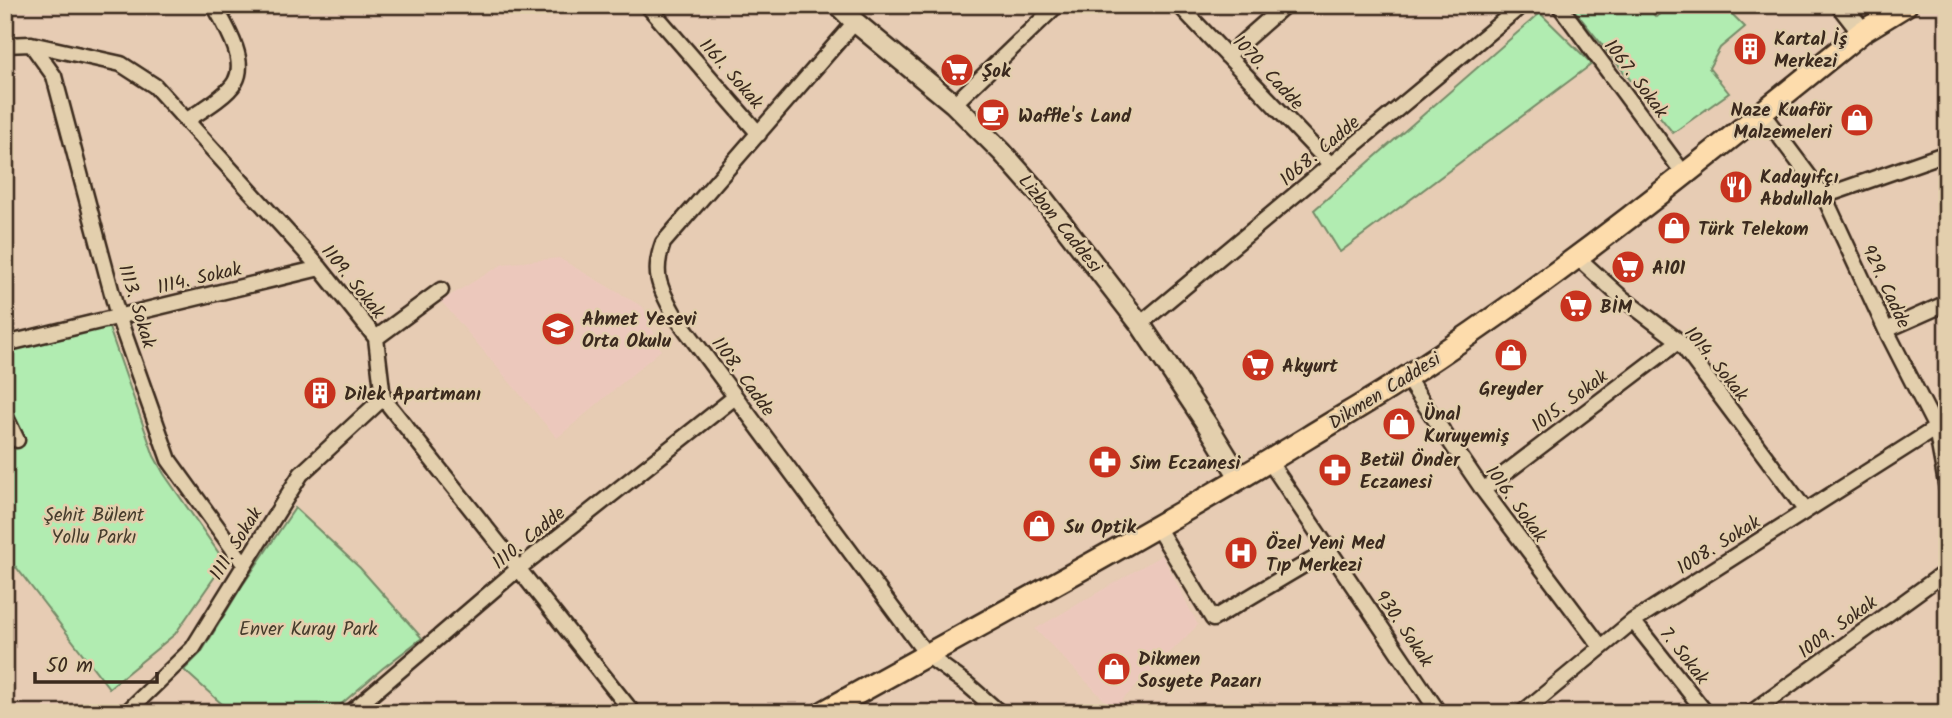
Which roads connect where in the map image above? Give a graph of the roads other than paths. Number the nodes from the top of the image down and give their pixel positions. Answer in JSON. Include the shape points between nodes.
{"nodes":[{"id":1,"x":214,"y":5,"type":"edge"},
{"id":2,"x":648,"y":5,"type":"edge"},
{"id":3,"x":838,"y":5,"type":"edge"},
{"id":4,"x":1057,"y":5,"type":"edge"},
{"id":5,"x":1179,"y":5,"type":"edge"},
{"id":6,"x":1286,"y":5,"type":"edge"},
{"id":7,"x":1522,"y":5,"type":"edge"},
{"id":8,"x":1559,"y":5,"type":"edge"},
{"id":9,"x":1841,"y":5,"type":"edge"},
{"id":10,"x":1906,"y":5,"type":"edge"},
{"id":11,"x":855,"y":22,"type":"junction"},
{"id":12,"x":1863,"y":32,"type":"junction"},
{"id":13,"x":32,"y":44,"type":"junction"},
{"id":14,"x":5,"y":45,"type":"edge"},
{"id":15,"x":1227,"y":56,"type":"junction"},
{"id":16,"x":954,"y":104,"type":"junction"},
{"id":17,"x":1762,"y":113,"type":"junction"},
{"id":18,"x":187,"y":120,"type":"junction"},
{"id":19,"x":759,"y":134,"type":"junction"},
{"id":20,"x":1947,"y":153,"type":"edge"},
{"id":21,"x":1331,"y":165,"type":"junction"},
{"id":22,"x":1684,"y":174,"type":"junction"},
{"id":23,"x":1824,"y":196,"type":"junction"},
{"id":24,"x":1578,"y":258,"type":"junction"},
{"id":25,"x":320,"y":268,"type":"junction"},
{"id":26,"x":441,"y":290,"type":"dead end"},
{"id":27,"x":1947,"y":303,"type":"edge"},
{"id":28,"x":118,"y":316,"type":"junction"},
{"id":29,"x":1140,"y":324,"type":"junction"},
{"id":30,"x":1886,"y":330,"type":"junction"},
{"id":31,"x":376,"y":338,"type":"junction"},
{"id":32,"x":1679,"y":341,"type":"junction"},
{"id":33,"x":5,"y":344,"type":"edge"},
{"id":34,"x":1406,"y":377,"type":"junction"},
{"id":35,"x":735,"y":397,"type":"junction"},
{"id":36,"x":383,"y":398,"type":"junction"},
{"id":37,"x":5,"y":415,"type":"edge"},
{"id":38,"x":1941,"y":426,"type":"edge"},
{"id":39,"x":17,"y":440,"type":"dead end"},
{"id":40,"x":1269,"y":461,"type":"junction"},
{"id":41,"x":1240,"y":478,"type":"junction"},
{"id":42,"x":1947,"y":489,"type":"edge"},
{"id":43,"x":1483,"y":490,"type":"junction"},
{"id":44,"x":1806,"y":511,"type":"junction"},
{"id":45,"x":1157,"y":527,"type":"junction"},
{"id":46,"x":1329,"y":550,"type":"junction"},
{"id":47,"x":244,"y":564,"type":"junction"},
{"id":48,"x":519,"y":568,"type":"junction"},
{"id":49,"x":1947,"y":571,"type":"edge"},
{"id":50,"x":1633,"y":621,"type":"junction"},
{"id":51,"x":1601,"y":647,"type":"junction"},
{"id":52,"x":927,"y":655,"type":"junction"},
{"id":53,"x":126,"y":713,"type":"edge"},
{"id":54,"x":350,"y":713,"type":"edge"},
{"id":55,"x":632,"y":713,"type":"edge"},
{"id":56,"x":822,"y":713,"type":"edge"},
{"id":57,"x":1000,"y":713,"type":"edge"},
{"id":58,"x":1439,"y":713,"type":"edge"},
{"id":59,"x":1522,"y":713,"type":"edge"},
{"id":60,"x":1706,"y":713,"type":"edge"},
{"id":61,"x":1751,"y":713,"type":"edge"}],
"edges":[{"from":1,"to":18,"type":"street","via":[[239,63],[236,82]]},
{"from":2,"to":19,"type":"street","name":"1161. Sokak"},
{"from":3,"to":11,"type":"main road","name":"Lizbon Caddesi"},
{"from":4,"to":16,"type":"street"},
{"from":5,"to":15,"type":"street","name":"1070. Cadde"},
{"from":6,"to":15,"type":"street"},
{"from":7,"to":21,"type":"street","name":"1068. Cadde"},
{"from":8,"to":22,"type":"street","name":"1067. Sokak"},
{"from":9,"to":12,"type":"main road"},
{"from":10,"to":12,"type":"main road","name":"Dikmen Caddesi"},
{"from":11,"to":16,"type":"main road","name":"Lizbon Caddesi"},
{"from":11,"to":19,"type":"street","name":"1108. Cadde"},
{"from":12,"to":17,"type":"main road","name":"Dikmen Caddesi"},
{"from":13,"to":14,"type":"street","name":"1109. Sokak"},
{"from":13,"to":18,"type":"street","name":"1109. Sokak","via":[[121,64],[155,86]]},
{"from":13,"to":28,"type":"street","name":"1113. Sokak","via":[[54,76]]},
{"from":15,"to":21,"type":"street","name":"1070. Cadde"},
{"from":16,"to":29,"type":"main road","name":"Lizbon Caddesi","via":[[1041,196]]},
{"from":17,"to":22,"type":"main road","name":"Dikmen Caddesi"},
{"from":17,"to":23,"type":"street","name":"929. Cadde"},
{"from":18,"to":25,"type":"street","name":"1109. Sokak"},
{"from":19,"to":35,"type":"street","name":"1108. Cadde","via":[[663,243],[658,259],[658,276],[674,314]]},
{"from":20,"to":23,"type":"street"},
{"from":21,"to":29,"type":"street","name":"1068. Cadde"},
{"from":22,"to":24,"type":"main road","name":"Dikmen Caddesi"},
{"from":23,"to":30,"type":"street","name":"929. Cadde"},
{"from":24,"to":32,"type":"street","name":"1014. Sokak"},
{"from":24,"to":34,"type":"main road","name":"Dikmen Caddesi"},
{"from":25,"to":28,"type":"street","name":"1114. Sokak"},
{"from":25,"to":31,"type":"street","name":"1109. Sokak"},
{"from":26,"to":31,"type":"street"},
{"from":27,"to":30,"type":"street"},
{"from":28,"to":33,"type":"street","name":"1114. Sokak"},
{"from":28,"to":47,"type":"street","name":"1113. Sokak","via":[[169,460]]},
{"from":29,"to":41,"type":"main road","name":"Lizbon Caddesi"},
{"from":30,"to":38,"type":"street","name":"929. Cadde"},
{"from":31,"to":36,"type":"street","name":"1109. Sokak"},
{"from":32,"to":43,"type":"street","name":"1015. Sokak"},
{"from":32,"to":44,"type":"street","name":"1014. Sokak"},
{"from":34,"to":40,"type":"main road","name":"Dikmen Caddesi"},
{"from":34,"to":43,"type":"street","name":"1016. Sokak"},
{"from":35,"to":48,"type":"street","name":"1110. Cadde"},
{"from":35,"to":52,"type":"street","name":"1108. Cadde"},
{"from":36,"to":47,"type":"street","name":"1111. Sokak","via":[[301,474]]},
{"from":36,"to":48,"type":"street"},
{"from":37,"to":39,"type":"street"},
{"from":38,"to":42,"type":"street","name":"929. Cadde"},
{"from":38,"to":44,"type":"street","name":"1008. Sokak"},
{"from":40,"to":41,"type":"main road","name":"Dikmen Caddesi"},
{"from":40,"to":46,"type":"street","name":"930. Sokak"},
{"from":41,"to":45,"type":"main road","name":"Dikmen Caddesi"},
{"from":43,"to":51,"type":"street","name":"1016. Sokak"},
{"from":44,"to":50,"type":"street","name":"1008. Sokak"},
{"from":45,"to":46,"type":"street","via":[[1213,619]]},
{"from":45,"to":52,"type":"main road","name":"Dikmen Caddesi"},
{"from":46,"to":58,"type":"street","name":"930. Sokak"},
{"from":47,"to":53,"type":"street","name":"1111. Sokak","via":[[192,648]]},
{"from":48,"to":54,"type":"street","name":"1110. Cadde"},
{"from":48,"to":55,"type":"street"},
{"from":49,"to":61,"type":"street","name":"1009. Sokak"},
{"from":50,"to":51,"type":"street","name":"1008. Sokak"},
{"from":50,"to":60,"type":"street","name":"7. Sokak"},
{"from":51,"to":59,"type":"street","name":"1008. Sokak"},
{"from":52,"to":56,"type":"main road","name":"Dikmen Caddesi"},
{"from":52,"to":57,"type":"street","name":"1108. Cadde"}]}
